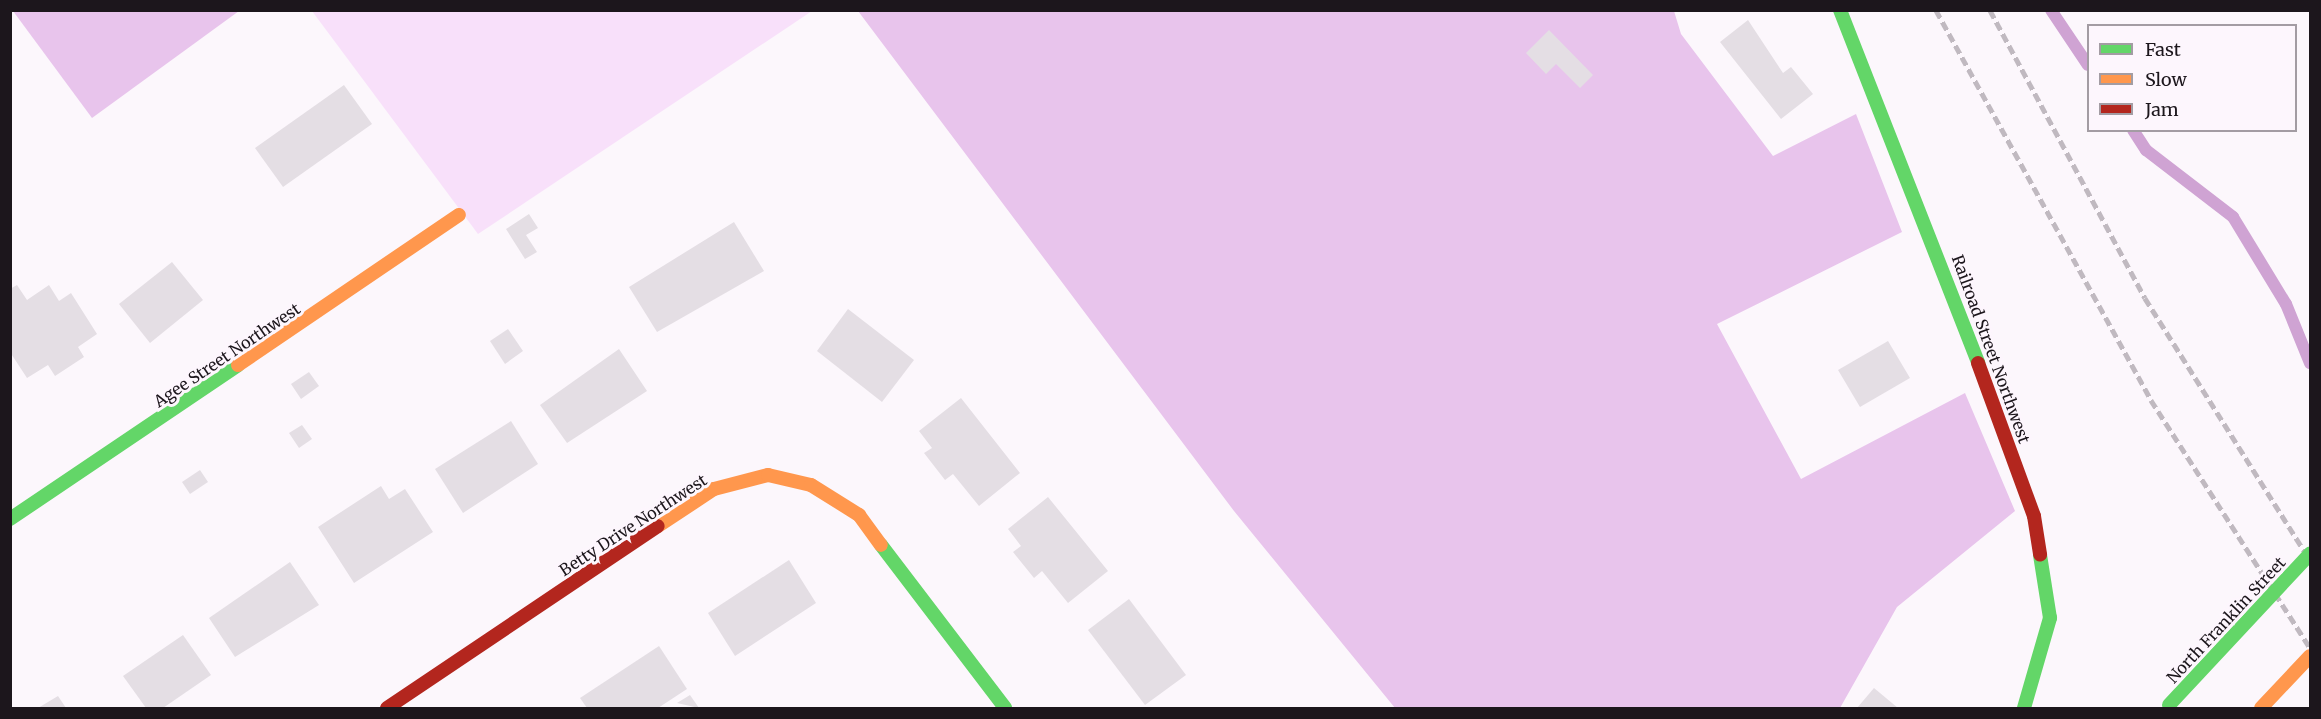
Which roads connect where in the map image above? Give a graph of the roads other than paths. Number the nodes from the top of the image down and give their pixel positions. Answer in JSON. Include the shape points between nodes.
{"nodes":[{"id":1,"x":1840,"y":10,"type":"edge"},
{"id":2,"x":459,"y":215,"type":"dead end"},
{"id":3,"x":10,"y":519,"type":"edge"},
{"id":4,"x":2310,"y":554,"type":"edge"},
{"id":5,"x":2310,"y":656,"type":"edge"},
{"id":6,"x":2167,"y":707,"type":"edge"},
{"id":7,"x":387,"y":708,"type":"edge"},
{"id":8,"x":1005,"y":708,"type":"edge"},
{"id":9,"x":2024,"y":708,"type":"edge"},
{"id":10,"x":2261,"y":708,"type":"edge"}],
"edges":[{"from":1,"to":9,"type":"street","name":"Railroad Street Northwest","via":[[1925,216],[2034,516],[2050,618]]},
{"from":2,"to":3,"type":"street","name":"Agee Street Northwest"},
{"from":4,"to":6,"type":"street","name":"North Franklin Street","bridge":true},
{"from":5,"to":10,"type":"street"},
{"from":7,"to":8,"type":"street","name":"Betty Drive Northwest","via":[[714,489],[768,475],[811,485],[859,515]]}]}
